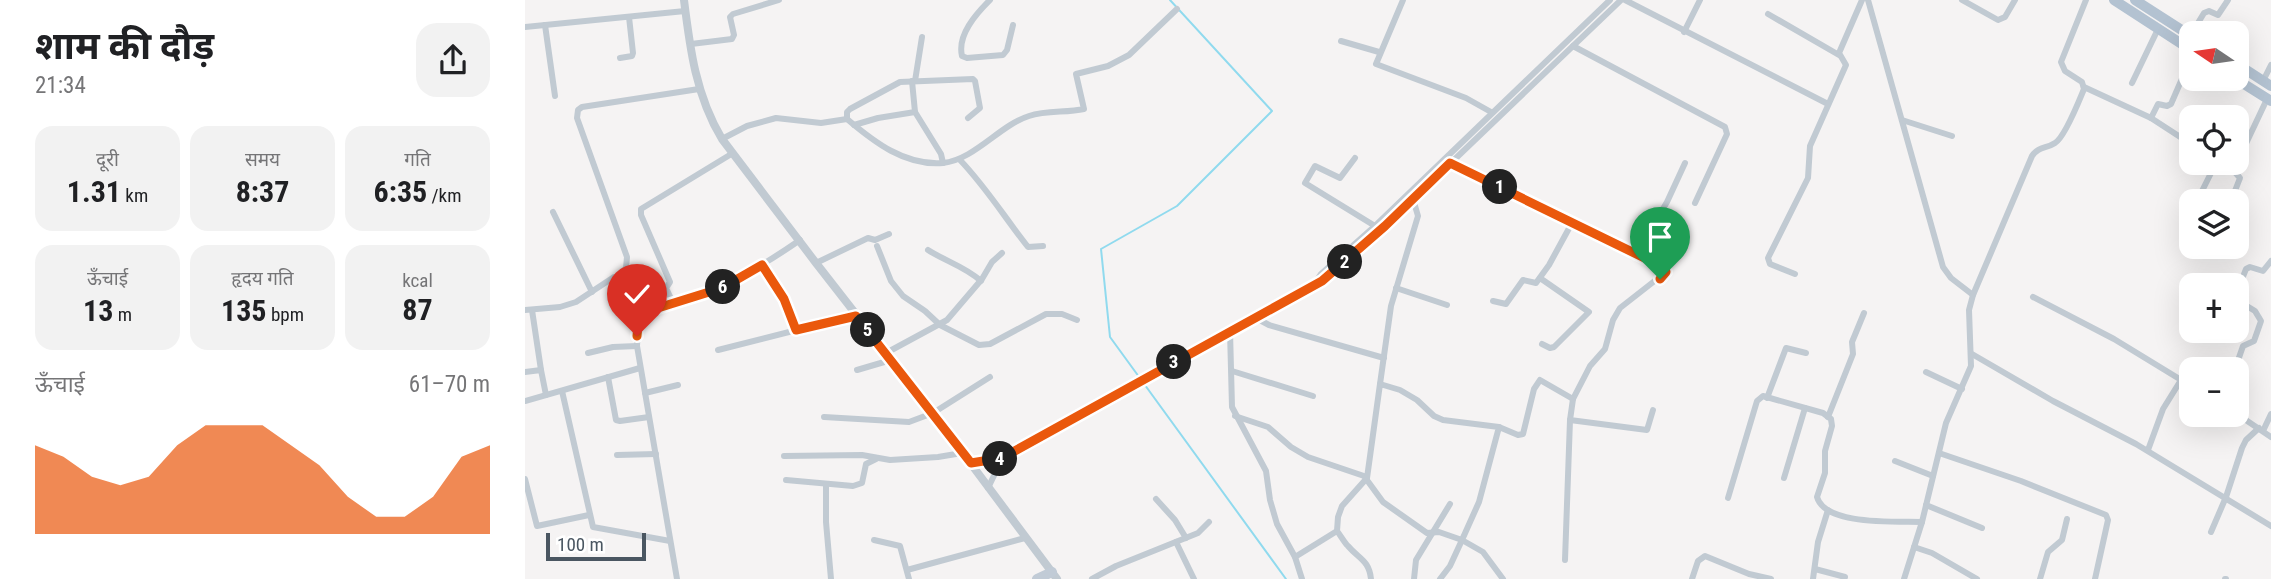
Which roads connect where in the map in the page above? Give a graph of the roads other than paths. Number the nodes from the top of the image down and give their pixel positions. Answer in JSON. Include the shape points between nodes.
{"nodes":[{"id":1,"x":684,"y":0,"type":"edge"},
{"id":2,"x":779,"y":0,"type":"edge"},
{"id":3,"x":990,"y":0,"type":"edge"},
{"id":4,"x":1403,"y":0,"type":"edge"},
{"id":5,"x":1610,"y":0,"type":"edge"},
{"id":6,"x":1623,"y":0,"type":"edge"},
{"id":7,"x":1700,"y":0,"type":"edge"},
{"id":8,"x":1865,"y":0,"type":"edge"},
{"id":9,"x":1962,"y":0,"type":"edge"},
{"id":10,"x":2015,"y":0,"type":"edge"},
{"id":11,"x":2086,"y":0,"type":"edge"},
{"id":12,"x":2114,"y":0,"type":"edge"},
{"id":13,"x":2135,"y":0,"type":"edge"},
{"id":14,"x":2228,"y":0,"type":"edge"},
{"id":15,"x":1177,"y":9,"type":"dead end"},
{"id":16,"x":685,"y":11,"type":"junction"},
{"id":17,"x":1768,"y":13,"type":"dead end"},
{"id":18,"x":629,"y":17,"type":"junction"},
{"id":19,"x":2199,"y":21,"type":"edge"},
{"id":20,"x":545,"y":25,"type":"junction"},
{"id":21,"x":1013,"y":25,"type":"dead end"},
{"id":22,"x":525,"y":27,"type":"edge"},
{"id":23,"x":2179,"y":28,"type":"edge"},
{"id":24,"x":2158,"y":29,"type":"junction"},
{"id":25,"x":1684,"y":32,"type":"junction"},
{"id":26,"x":922,"y":37,"type":"dead end"},
{"id":27,"x":1341,"y":41,"type":"dead end"},
{"id":28,"x":2179,"y":42,"type":"edge"},
{"id":29,"x":691,"y":44,"type":"junction"},
{"id":30,"x":1573,"y":46,"type":"junction"},
{"id":31,"x":1379,"y":52,"type":"junction"},
{"id":32,"x":1839,"y":55,"type":"junction"},
{"id":33,"x":620,"y":58,"type":"dead end"},
{"id":34,"x":2271,"y":65,"type":"edge"},
{"id":35,"x":2249,"y":72,"type":"edge"},
{"id":36,"x":913,"y":81,"type":"junction"},
{"id":37,"x":2132,"y":83,"type":"dead end"},
{"id":38,"x":2267,"y":83,"type":"edge"},
{"id":39,"x":2179,"y":86,"type":"edge"},
{"id":40,"x":2084,"y":87,"type":"junction"},
{"id":41,"x":2249,"y":87,"type":"edge"},
{"id":42,"x":699,"y":89,"type":"junction"},
{"id":43,"x":555,"y":96,"type":"dead end"},
{"id":44,"x":2269,"y":100,"type":"edge"},
{"id":45,"x":1828,"y":104,"type":"junction"},
{"id":46,"x":915,"y":112,"type":"junction"},
{"id":47,"x":1491,"y":112,"type":"junction"},
{"id":48,"x":968,"y":118,"type":"dead end"},
{"id":49,"x":2151,"y":118,"type":"junction"},
{"id":50,"x":847,"y":119,"type":"junction"},
{"id":51,"x":1902,"y":120,"type":"junction"},
{"id":52,"x":854,"y":125,"type":"junction"},
{"id":53,"x":1952,"y":136,"type":"dead end"},
{"id":54,"x":2179,"y":136,"type":"edge"},
{"id":55,"x":722,"y":139,"type":"junction"},
{"id":56,"x":2249,"y":139,"type":"edge"},
{"id":57,"x":733,"y":153,"type":"junction"},
{"id":58,"x":1355,"y":158,"type":"dead end"},
{"id":59,"x":960,"y":160,"type":"junction"},
{"id":60,"x":943,"y":163,"type":"junction"},
{"id":61,"x":1450,"y":163,"type":"junction"},
{"id":62,"x":1685,"y":163,"type":"dead end"},
{"id":63,"x":1695,"y":203,"type":"dead end"},
{"id":64,"x":1416,"y":205,"type":"junction"},
{"id":65,"x":553,"y":212,"type":"dead end"},
{"id":66,"x":1573,"y":221,"type":"junction"},
{"id":67,"x":1375,"y":226,"type":"junction"},
{"id":68,"x":889,"y":234,"type":"dead end"},
{"id":69,"x":800,"y":240,"type":"junction"},
{"id":70,"x":877,"y":246,"type":"dead end"},
{"id":71,"x":1044,"y":246,"type":"dead end"},
{"id":72,"x":928,"y":250,"type":"dead end"},
{"id":73,"x":1002,"y":253,"type":"dead end"},
{"id":74,"x":1637,"y":253,"type":"junction"},
{"id":75,"x":2271,"y":261,"type":"edge"},
{"id":76,"x":816,"y":263,"type":"junction"},
{"id":77,"x":762,"y":265,"type":"junction"},
{"id":78,"x":2244,"y":273,"type":"edge"},
{"id":79,"x":1795,"y":274,"type":"dead end"},
{"id":80,"x":617,"y":277,"type":"junction"},
{"id":81,"x":1540,"y":278,"type":"junction"},
{"id":82,"x":981,"y":281,"type":"junction"},
{"id":83,"x":1315,"y":283,"type":"junction"},
{"id":84,"x":1396,"y":288,"type":"junction"},
{"id":85,"x":592,"y":292,"type":"junction"},
{"id":86,"x":1973,"y":295,"type":"junction"},
{"id":87,"x":2033,"y":297,"type":"dead end"},
{"id":88,"x":1493,"y":301,"type":"dead end"},
{"id":89,"x":674,"y":305,"type":"junction"},
{"id":90,"x":1447,"y":305,"type":"dead end"},
{"id":91,"x":2249,"y":307,"type":"edge"},
{"id":92,"x":528,"y":310,"type":"edge"},
{"id":93,"x":645,"y":312,"type":"junction"},
{"id":94,"x":1864,"y":313,"type":"dead end"},
{"id":95,"x":856,"y":316,"type":"junction"},
{"id":96,"x":1254,"y":317,"type":"junction"},
{"id":97,"x":1077,"y":320,"type":"dead end"},
{"id":98,"x":940,"y":325,"type":"junction"},
{"id":99,"x":796,"y":330,"type":"junction"},
{"id":100,"x":1230,"y":331,"type":"junction"},
{"id":101,"x":2249,"y":343,"type":"edge"},
{"id":102,"x":2249,"y":343,"type":"edge"},
{"id":103,"x":1542,"y":344,"type":"dead end"},
{"id":104,"x":637,"y":346,"type":"junction"},
{"id":105,"x":718,"y":350,"type":"dead end"},
{"id":106,"x":1806,"y":353,"type":"dead end"},
{"id":107,"x":588,"y":354,"type":"dead end"},
{"id":108,"x":1972,"y":354,"type":"junction"},
{"id":109,"x":889,"y":357,"type":"junction"},
{"id":110,"x":2239,"y":357,"type":"edge"},
{"id":111,"x":1384,"y":358,"type":"junction"},
{"id":112,"x":640,"y":368,"type":"junction"},
{"id":113,"x":541,"y":370,"type":"junction"},
{"id":114,"x":857,"y":370,"type":"dead end"},
{"id":115,"x":1232,"y":371,"type":"junction"},
{"id":116,"x":525,"y":372,"type":"edge"},
{"id":117,"x":1926,"y":372,"type":"dead end"},
{"id":118,"x":608,"y":377,"type":"junction"},
{"id":119,"x":990,"y":377,"type":"dead end"},
{"id":120,"x":2179,"y":379,"type":"edge"},
{"id":121,"x":2179,"y":383,"type":"edge"},
{"id":122,"x":1380,"y":384,"type":"junction"},
{"id":123,"x":678,"y":385,"type":"dead end"},
{"id":124,"x":1962,"y":389,"type":"junction"},
{"id":125,"x":562,"y":391,"type":"junction"},
{"id":126,"x":645,"y":393,"type":"junction"},
{"id":127,"x":546,"y":395,"type":"junction"},
{"id":128,"x":1313,"y":396,"type":"dead end"},
{"id":129,"x":1767,"y":397,"type":"junction"},
{"id":130,"x":1573,"y":399,"type":"junction"},
{"id":131,"x":525,"y":401,"type":"edge"},
{"id":132,"x":1805,"y":408,"type":"junction"},
{"id":133,"x":1653,"y":410,"type":"dead end"},
{"id":134,"x":933,"y":413,"type":"junction"},
{"id":135,"x":2271,"y":414,"type":"edge"},
{"id":136,"x":824,"y":416,"type":"dead end"},
{"id":137,"x":1235,"y":416,"type":"junction"},
{"id":138,"x":649,"y":417,"type":"junction"},
{"id":139,"x":1828,"y":417,"type":"junction"},
{"id":140,"x":1570,"y":420,"type":"junction"},
{"id":141,"x":2249,"y":422,"type":"edge"},
{"id":142,"x":1499,"y":427,"type":"junction"},
{"id":143,"x":2261,"y":430,"type":"junction"},
{"id":144,"x":2271,"y":437,"type":"edge"},
{"id":145,"x":2148,"y":450,"type":"junction"},
{"id":146,"x":961,"y":453,"type":"junction"},
{"id":147,"x":1939,"y":453,"type":"junction"},
{"id":148,"x":656,"y":454,"type":"junction"},
{"id":149,"x":617,"y":455,"type":"dead end"},
{"id":150,"x":784,"y":456,"type":"dead end"},
{"id":151,"x":1002,"y":458,"type":"junction"},
{"id":152,"x":878,"y":459,"type":"junction"},
{"id":153,"x":1895,"y":461,"type":"dead end"},
{"id":154,"x":971,"y":463,"type":"junction"},
{"id":155,"x":1933,"y":475,"type":"junction"},
{"id":156,"x":1367,"y":478,"type":"junction"},
{"id":157,"x":1784,"y":478,"type":"dead end"},
{"id":158,"x":525,"y":479,"type":"edge"},
{"id":159,"x":786,"y":480,"type":"dead end"},
{"id":160,"x":826,"y":485,"type":"junction"},
{"id":161,"x":988,"y":488,"type":"junction"},
{"id":162,"x":2226,"y":497,"type":"junction"},
{"id":163,"x":1728,"y":498,"type":"dead end"},
{"id":164,"x":1156,"y":499,"type":"dead end"},
{"id":165,"x":1450,"y":504,"type":"dead end"},
{"id":166,"x":1926,"y":505,"type":"junction"},
{"id":167,"x":1828,"y":510,"type":"junction"},
{"id":168,"x":589,"y":515,"type":"junction"},
{"id":169,"x":2067,"y":519,"type":"dead end"},
{"id":170,"x":1209,"y":522,"type":"dead end"},
{"id":171,"x":1922,"y":522,"type":"junction"},
{"id":172,"x":2271,"y":526,"type":"edge"},
{"id":173,"x":1982,"y":528,"type":"dead end"},
{"id":174,"x":1337,"y":531,"type":"junction"},
{"id":175,"x":2211,"y":532,"type":"dead end"},
{"id":176,"x":1431,"y":533,"type":"junction"},
{"id":177,"x":1025,"y":538,"type":"junction"},
{"id":178,"x":1186,"y":538,"type":"junction"},
{"id":179,"x":874,"y":540,"type":"dead end"},
{"id":180,"x":1462,"y":540,"type":"junction"},
{"id":181,"x":670,"y":541,"type":"junction"},
{"id":182,"x":1175,"y":542,"type":"junction"},
{"id":183,"x":1914,"y":547,"type":"junction"},
{"id":184,"x":1295,"y":557,"type":"junction"},
{"id":185,"x":1565,"y":560,"type":"dead end"},
{"id":186,"x":1815,"y":569,"type":"junction"},
{"id":187,"x":907,"y":570,"type":"junction"},
{"id":188,"x":1054,"y":576,"type":"edge"},
{"id":189,"x":1845,"y":577,"type":"dead end"},
{"id":190,"x":677,"y":579,"type":"edge"},
{"id":191,"x":831,"y":579,"type":"edge"},
{"id":192,"x":909,"y":579,"type":"edge"},
{"id":193,"x":1037,"y":579,"type":"edge"},
{"id":194,"x":1092,"y":579,"type":"edge"},
{"id":195,"x":1194,"y":579,"type":"edge"},
{"id":196,"x":1302,"y":579,"type":"edge"},
{"id":197,"x":1371,"y":579,"type":"edge"},
{"id":198,"x":1414,"y":579,"type":"edge"},
{"id":199,"x":1440,"y":579,"type":"edge"},
{"id":200,"x":1503,"y":579,"type":"edge"},
{"id":201,"x":1692,"y":579,"type":"edge"},
{"id":202,"x":1767,"y":579,"type":"edge"},
{"id":203,"x":1813,"y":579,"type":"edge"},
{"id":204,"x":1904,"y":579,"type":"edge"},
{"id":205,"x":1977,"y":579,"type":"edge"},
{"id":206,"x":2040,"y":579,"type":"edge"},
{"id":207,"x":2095,"y":579,"type":"edge"}],
"edges":[{"from":1,"to":16,"type":"street"},
{"from":2,"to":29,"type":"street","via":[[733,14],[732,39]]},
{"from":3,"to":21,"type":"street","via":[[968,27],[962,56],[1003,55]]},
{"from":4,"to":31,"type":"street"},
{"from":5,"to":47,"type":"street"},
{"from":6,"to":25,"type":"street"},
{"from":6,"to":30,"type":"street"},
{"from":7,"to":25,"type":"street"},
{"from":8,"to":32,"type":"street"},
{"from":8,"to":51,"type":"street"},
{"from":9,"to":10,"type":"street","via":[[1998,20]]},
{"from":11,"to":40,"type":"street","via":[[2061,62]]},
{"from":12,"to":24,"type":"main road"},
{"from":13,"to":23,"type":"main road"},
{"from":14,"to":19,"type":"street","via":[[2218,15],[2209,11]]},
{"from":15,"to":59,"type":"street","via":[[1129,55],[1076,74],[1084,109],[1028,116]]},
{"from":16,"to":18,"type":"street"},
{"from":16,"to":29,"type":"street"},
{"from":17,"to":32,"type":"street"},
{"from":18,"to":20,"type":"street"},
{"from":18,"to":33,"type":"street","via":[[633,53]]},
{"from":20,"to":22,"type":"street"},
{"from":20,"to":43,"type":"street"},
{"from":24,"to":28,"type":"main road"},
{"from":24,"to":37,"type":"street"},
{"from":25,"to":45,"type":"street"},
{"from":26,"to":36,"type":"street"},
{"from":27,"to":31,"type":"street"},
{"from":29,"to":42,"type":"street"},
{"from":30,"to":61,"type":"street"},
{"from":30,"to":63,"type":"street","via":[[1727,129]]},
{"from":31,"to":47,"type":"street","via":[[1378,65]]},
{"from":32,"to":45,"type":"street","via":[[1846,65]]},
{"from":34,"to":38,"type":"street"},
{"from":35,"to":38,"type":"main road"},
{"from":36,"to":46,"type":"street"},
{"from":36,"to":48,"type":"street","via":[[974,79],[980,108]]},
{"from":36,"to":50,"type":"street","via":[[900,82],[850,109]]},
{"from":39,"to":49,"type":"street","via":[[2171,104],[2158,104]]},
{"from":40,"to":49,"type":"street"},
{"from":40,"to":86,"type":"street","via":[[2060,139],[2032,156]]},
{"from":41,"to":44,"type":"main road"},
{"from":42,"to":55,"type":"street"},
{"from":42,"to":80,"type":"street","via":[[578,110],[627,257],[627,265]]},
{"from":44,"to":56,"type":"street"},
{"from":45,"to":79,"type":"street","via":[[1809,149],[1808,178],[1768,258],[1770,264]]},
{"from":46,"to":52,"type":"street"},
{"from":46,"to":60,"type":"street"},
{"from":47,"to":67,"type":"street"},
{"from":49,"to":54,"type":"street"},
{"from":50,"to":52,"type":"street"},
{"from":50,"to":55,"type":"street","via":[[821,123],[776,118]]},
{"from":51,"to":53,"type":"street"},
{"from":51,"to":86,"type":"street","via":[[1943,267]]},
{"from":52,"to":60,"type":"street","via":[[886,148],[923,162]]},
{"from":55,"to":57,"type":"street"},
{"from":57,"to":69,"type":"street"},
{"from":57,"to":89,"type":"street","via":[[641,209],[670,282],[666,288]]},
{"from":58,"to":67,"type":"street","via":[[1340,178],[1315,166],[1305,183]]},
{"from":59,"to":60,"type":"street"},
{"from":59,"to":71,"type":"street","via":[[1026,244]]},
{"from":61,"to":64,"type":"street"},
{"from":61,"to":66,"type":"street"},
{"from":62,"to":74,"type":"street"},
{"from":64,"to":83,"type":"street"},
{"from":64,"to":84,"type":"street","via":[[1417,220]]},
{"from":65,"to":85,"type":"street"},
{"from":66,"to":74,"type":"street"},
{"from":66,"to":81,"type":"street"},
{"from":67,"to":83,"type":"street"},
{"from":68,"to":76,"type":"street","via":[[868,238]]},
{"from":69,"to":76,"type":"street"},
{"from":69,"to":77,"type":"street"},
{"from":70,"to":98,"type":"street","via":[[895,287]]},
{"from":72,"to":82,"type":"street"},
{"from":73,"to":82,"type":"street"},
{"from":74,"to":130,"type":"street","via":[[1666,272],[1620,308],[1605,349]]},
{"from":75,"to":78,"type":"street","via":[[2263,271],[2250,267]]},
{"from":76,"to":95,"type":"street"},
{"from":77,"to":89,"type":"street","via":[[722,288]]},
{"from":77,"to":99,"type":"street","via":[[784,299]]},
{"from":80,"to":85,"type":"street"},
{"from":80,"to":93,"type":"street"},
{"from":81,"to":88,"type":"street","via":[[1535,283],[1523,280],[1506,304]]},
{"from":81,"to":103,"type":"street","via":[[1589,312],[1555,347]]},
{"from":82,"to":98,"type":"street"},
{"from":83,"to":96,"type":"street"},
{"from":84,"to":90,"type":"street"},
{"from":84,"to":111,"type":"street"},
{"from":85,"to":92,"type":"street","via":[[560,307]]},
{"from":86,"to":108,"type":"street","via":[[1969,310]]},
{"from":87,"to":120,"type":"street"},
{"from":89,"to":93,"type":"street"},
{"from":91,"to":101,"type":"street","via":[[2261,321],[2256,339]]},
{"from":92,"to":113,"type":"street"},
{"from":93,"to":104,"type":"street","via":[[638,325]]},
{"from":94,"to":139,"type":"street"},
{"from":95,"to":99,"type":"street"},
{"from":95,"to":109,"type":"street"},
{"from":96,"to":100,"type":"street"},
{"from":96,"to":111,"type":"street"},
{"from":97,"to":98,"type":"street","via":[[1047,314],[986,346]]},
{"from":98,"to":109,"type":"street"},
{"from":99,"to":105,"type":"street"},
{"from":100,"to":115,"type":"street"},
{"from":100,"to":151,"type":"street"},
{"from":102,"to":110,"type":"street"},
{"from":104,"to":107,"type":"street"},
{"from":104,"to":112,"type":"street"},
{"from":106,"to":129,"type":"street","via":[[1786,348]]},
{"from":108,"to":124,"type":"street"},
{"from":108,"to":145,"type":"street"},
{"from":109,"to":114,"type":"street"},
{"from":109,"to":134,"type":"street"},
{"from":111,"to":122,"type":"street"},
{"from":112,"to":118,"type":"street"},
{"from":112,"to":126,"type":"street"},
{"from":113,"to":116,"type":"street"},
{"from":113,"to":127,"type":"street"},
{"from":115,"to":128,"type":"street"},
{"from":115,"to":137,"type":"street"},
{"from":117,"to":124,"type":"street"},
{"from":118,"to":125,"type":"street"},
{"from":118,"to":138,"type":"street","via":[[616,420]]},
{"from":119,"to":134,"type":"street"},
{"from":121,"to":145,"type":"street","via":[[2163,409]]},
{"from":122,"to":142,"type":"street","via":[[1409,394],[1443,420]]},
{"from":122,"to":156,"type":"street"},
{"from":123,"to":126,"type":"street"},
{"from":124,"to":147,"type":"street","via":[[1946,423]]},
{"from":125,"to":127,"type":"street"},
{"from":125,"to":168,"type":"street"},
{"from":126,"to":138,"type":"street"},
{"from":127,"to":131,"type":"street"},
{"from":129,"to":132,"type":"street"},
{"from":129,"to":163,"type":"street","via":[[1757,401]]},
{"from":130,"to":140,"type":"street"},
{"from":130,"to":142,"type":"street","via":[[1540,380],[1523,434]]},
{"from":132,"to":139,"type":"street"},
{"from":132,"to":157,"type":"street"},
{"from":133,"to":140,"type":"street","via":[[1647,430]]},
{"from":134,"to":136,"type":"street","via":[[905,422]]},
{"from":134,"to":146,"type":"street"},
{"from":135,"to":143,"type":"street"},
{"from":137,"to":156,"type":"street","via":[[1268,427],[1308,457]]},
{"from":137,"to":184,"type":"street","via":[[1266,471],[1277,524]]},
{"from":138,"to":148,"type":"street"},
{"from":139,"to":167,"type":"street","via":[[1832,426],[1817,497]]},
{"from":140,"to":185,"type":"street"},
{"from":141,"to":143,"type":"street"},
{"from":142,"to":180,"type":"street","via":[[1479,502]]},
{"from":143,"to":144,"type":"street"},
{"from":143,"to":162,"type":"street","via":[[2246,440]]},
{"from":145,"to":162,"type":"street"},
{"from":146,"to":152,"type":"street"},
{"from":146,"to":154,"type":"street"},
{"from":147,"to":155,"type":"street"},
{"from":147,"to":207,"type":"street","via":[[2106,515]]},
{"from":148,"to":149,"type":"street"},
{"from":148,"to":181,"type":"street"},
{"from":150,"to":152,"type":"street"},
{"from":151,"to":154,"type":"street"},
{"from":151,"to":161,"type":"street"},
{"from":152,"to":160,"type":"street","via":[[866,464],[859,485]]},
{"from":153,"to":155,"type":"street"},
{"from":154,"to":161,"type":"street"},
{"from":155,"to":166,"type":"street"},
{"from":156,"to":174,"type":"street","via":[[1342,506]]},
{"from":156,"to":176,"type":"street","via":[[1383,502]]},
{"from":158,"to":168,"type":"street","via":[[537,526]]},
{"from":159,"to":160,"type":"street"},
{"from":160,"to":191,"type":"street"},
{"from":161,"to":177,"type":"street"},
{"from":162,"to":172,"type":"street"},
{"from":162,"to":175,"type":"street"},
{"from":164,"to":178,"type":"street"},
{"from":165,"to":176,"type":"street"},
{"from":166,"to":171,"type":"street"},
{"from":166,"to":173,"type":"street"},
{"from":167,"to":171,"type":"street","via":[[1861,521]]},
{"from":167,"to":186,"type":"street"},
{"from":168,"to":181,"type":"street","via":[[596,528]]},
{"from":169,"to":206,"type":"street","via":[[2062,540],[2047,552]]},
{"from":170,"to":178,"type":"street"},
{"from":171,"to":183,"type":"street"},
{"from":174,"to":184,"type":"street"},
{"from":174,"to":197,"type":"street","via":[[1366,562]]},
{"from":176,"to":180,"type":"street"},
{"from":176,"to":198,"type":"street","via":[[1415,563]]},
{"from":177,"to":187,"type":"street"},
{"from":177,"to":188,"type":"street"},
{"from":178,"to":182,"type":"street"},
{"from":179,"to":187,"type":"street","via":[[900,546]]},
{"from":180,"to":199,"type":"street"},
{"from":180,"to":200,"type":"street","via":[[1483,552]]},
{"from":181,"to":190,"type":"street"},
{"from":182,"to":194,"type":"street"},
{"from":182,"to":195,"type":"street"},
{"from":183,"to":204,"type":"street"},
{"from":183,"to":205,"type":"street"},
{"from":184,"to":196,"type":"street"},
{"from":186,"to":189,"type":"street"},
{"from":186,"to":203,"type":"street"},
{"from":187,"to":192,"type":"street"},
{"from":188,"to":193,"type":"main road"},
{"from":201,"to":202,"type":"street","via":[[1705,556]]}]}
